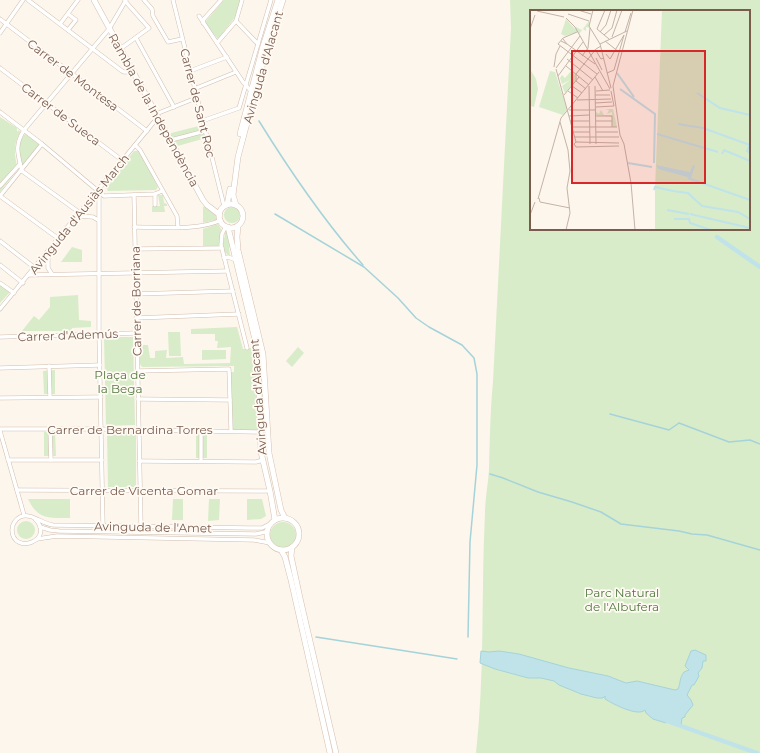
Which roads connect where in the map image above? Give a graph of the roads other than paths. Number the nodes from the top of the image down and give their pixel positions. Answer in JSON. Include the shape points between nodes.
{"nodes":[{"id":1,"x":23,"y":0,"type":"edge"},
{"id":2,"x":28,"y":0,"type":"edge"},
{"id":3,"x":78,"y":0,"type":"edge"},
{"id":4,"x":126,"y":0,"type":"edge"},
{"id":5,"x":144,"y":0,"type":"edge"},
{"id":6,"x":173,"y":0,"type":"edge"},
{"id":7,"x":214,"y":0,"type":"edge"},
{"id":8,"x":221,"y":0,"type":"edge"},
{"id":9,"x":242,"y":0,"type":"edge"},
{"id":10,"x":266,"y":0,"type":"edge"},
{"id":11,"x":278,"y":0,"type":"edge"},
{"id":12,"x":283,"y":0,"type":"edge"},
{"id":13,"x":270,"y":1,"type":"edge"},
{"id":14,"x":96,"y":2,"type":"edge"},
{"id":15,"x":218,"y":4,"type":"junction"},
{"id":16,"x":68,"y":14,"type":"junction"},
{"id":17,"x":198,"y":16,"type":"dead end"},
{"id":18,"x":0,"y":19,"type":"edge"},
{"id":19,"x":236,"y":21,"type":"junction"},
{"id":20,"x":203,"y":22,"type":"junction"},
{"id":21,"x":6,"y":24,"type":"junction"},
{"id":22,"x":60,"y":24,"type":"junction"},
{"id":23,"x":109,"y":29,"type":"junction"},
{"id":24,"x":68,"y":30,"type":"junction"},
{"id":25,"x":0,"y":33,"type":"edge"},
{"id":26,"x":136,"y":38,"type":"junction"},
{"id":27,"x":182,"y":39,"type":"junction"},
{"id":28,"x":217,"y":43,"type":"junction"},
{"id":29,"x":258,"y":44,"type":"junction"},
{"id":30,"x":92,"y":49,"type":"junction"},
{"id":31,"x":120,"y":50,"type":"junction"},
{"id":32,"x":227,"y":57,"type":"junction"},
{"id":33,"x":0,"y":68,"type":"edge"},
{"id":34,"x":190,"y":71,"type":"junction"},
{"id":35,"x":133,"y":72,"type":"junction"},
{"id":36,"x":236,"y":72,"type":"junction"},
{"id":37,"x":72,"y":74,"type":"junction"},
{"id":38,"x":245,"y":84,"type":"junction"},
{"id":39,"x":194,"y":88,"type":"junction"},
{"id":40,"x":251,"y":91,"type":"junction"},
{"id":41,"x":196,"y":98,"type":"junction"},
{"id":42,"x":47,"y":104,"type":"junction"},
{"id":43,"x":174,"y":107,"type":"junction"},
{"id":44,"x":0,"y":112,"type":"edge"},
{"id":45,"x":157,"y":116,"type":"junction"},
{"id":46,"x":202,"y":121,"type":"junction"},
{"id":47,"x":24,"y":130,"type":"junction"},
{"id":48,"x":147,"y":131,"type":"junction"},
{"id":49,"x":205,"y":131,"type":"junction"},
{"id":50,"x":171,"y":140,"type":"junction"},
{"id":51,"x":42,"y":144,"type":"junction"},
{"id":52,"x":135,"y":145,"type":"junction"},
{"id":53,"x":123,"y":160,"type":"junction"},
{"id":54,"x":20,"y":164,"type":"junction"},
{"id":55,"x":22,"y":171,"type":"junction"},
{"id":56,"x":0,"y":186,"type":"edge"},
{"id":57,"x":99,"y":190,"type":"junction"},
{"id":58,"x":162,"y":191,"type":"junction"},
{"id":59,"x":155,"y":194,"type":"junction"},
{"id":60,"x":134,"y":195,"type":"junction"},
{"id":61,"x":0,"y":196,"type":"edge"},
{"id":62,"x":155,"y":205,"type":"dead end"},
{"id":63,"x":236,"y":205,"type":"junction"},
{"id":64,"x":225,"y":206,"type":"junction"},
{"id":65,"x":78,"y":215,"type":"junction"},
{"id":66,"x":220,"y":218,"type":"junction"},
{"id":67,"x":98,"y":220,"type":"junction"},
{"id":68,"x":238,"y":226,"type":"junction"},
{"id":69,"x":134,"y":227,"type":"junction"},
{"id":70,"x":178,"y":227,"type":"junction"},
{"id":71,"x":227,"y":227,"type":"junction"},
{"id":72,"x":59,"y":239,"type":"junction"},
{"id":73,"x":0,"y":241,"type":"edge"},
{"id":74,"x":222,"y":248,"type":"junction"},
{"id":75,"x":135,"y":249,"type":"junction"},
{"id":76,"x":48,"y":252,"type":"junction"},
{"id":77,"x":224,"y":258,"type":"junction"},
{"id":78,"x":236,"y":260,"type":"junction"},
{"id":79,"x":0,"y":265,"type":"edge"},
{"id":80,"x":35,"y":268,"type":"junction"},
{"id":81,"x":227,"y":271,"type":"junction"},
{"id":82,"x":135,"y":273,"type":"junction"},
{"id":83,"x":52,"y":274,"type":"junction"},
{"id":84,"x":100,"y":274,"type":"junction"},
{"id":85,"x":29,"y":275,"type":"junction"},
{"id":86,"x":23,"y":282,"type":"junction"},
{"id":87,"x":0,"y":283,"type":"edge"},
{"id":88,"x":233,"y":291,"type":"junction"},
{"id":89,"x":14,"y":293,"type":"junction"},
{"id":90,"x":136,"y":294,"type":"junction"},
{"id":91,"x":0,"y":309,"type":"edge"},
{"id":92,"x":239,"y":314,"type":"junction"},
{"id":93,"x":136,"y":318,"type":"junction"},
{"id":94,"x":136,"y":333,"type":"junction"},
{"id":95,"x":99,"y":334,"type":"junction"},
{"id":96,"x":0,"y":337,"type":"edge"},
{"id":97,"x":247,"y":348,"type":"dead end"},
{"id":98,"x":100,"y":365,"type":"junction"},
{"id":99,"x":49,"y":366,"type":"junction"},
{"id":100,"x":0,"y":368,"type":"edge"},
{"id":101,"x":137,"y":371,"type":"junction"},
{"id":102,"x":50,"y":397,"type":"junction"},
{"id":103,"x":101,"y":397,"type":"junction"},
{"id":104,"x":0,"y":398,"type":"edge"},
{"id":105,"x":138,"y":399,"type":"junction"},
{"id":106,"x":230,"y":400,"type":"junction"},
{"id":107,"x":50,"y":429,"type":"junction"},
{"id":108,"x":101,"y":429,"type":"junction"},
{"id":109,"x":0,"y":430,"type":"edge"},
{"id":110,"x":139,"y":430,"type":"junction"},
{"id":111,"x":201,"y":430,"type":"junction"},
{"id":112,"x":231,"y":430,"type":"junction"},
{"id":113,"x":260,"y":432,"type":"junction"},
{"id":114,"x":8,"y":460,"type":"junction"},
{"id":115,"x":51,"y":460,"type":"junction"},
{"id":116,"x":102,"y":460,"type":"junction"},
{"id":117,"x":263,"y":460,"type":"junction"},
{"id":118,"x":139,"y":461,"type":"junction"},
{"id":119,"x":201,"y":461,"type":"junction"},
{"id":120,"x":17,"y":490,"type":"junction"},
{"id":121,"x":103,"y":490,"type":"junction"},
{"id":122,"x":140,"y":490,"type":"junction"},
{"id":123,"x":270,"y":491,"type":"junction"},
{"id":124,"x":24,"y":515,"type":"junction"},
{"id":125,"x":285,"y":518,"type":"junction"},
{"id":126,"x":35,"y":519,"type":"junction"},
{"id":127,"x":273,"y":522,"type":"junction"},
{"id":128,"x":103,"y":526,"type":"junction"},
{"id":129,"x":141,"y":526,"type":"junction"},
{"id":130,"x":40,"y":527,"type":"junction"},
{"id":131,"x":268,"y":530,"type":"junction"},
{"id":132,"x":37,"y":538,"type":"junction"},
{"id":133,"x":270,"y":543,"type":"junction"},
{"id":134,"x":292,"y":547,"type":"junction"},
{"id":135,"x":282,"y":550,"type":"junction"},
{"id":136,"x":330,"y":753,"type":"edge"},
{"id":137,"x":336,"y":753,"type":"edge"}],
"edges":[{"from":1,"to":21,"type":"street"},
{"from":2,"to":22,"type":"street"},
{"from":3,"to":16,"type":"street"},
{"from":4,"to":23,"type":"street"},
{"from":4,"to":26,"type":"street","via":[[149,28]]},
{"from":5,"to":27,"type":"street","via":[[152,8],[153,16],[168,42]]},
{"from":6,"to":27,"type":"street","name":"Carrer de Sant Roc"},
{"from":7,"to":15,"type":"street"},
{"from":8,"to":15,"type":"street"},
{"from":9,"to":19,"type":"street"},
{"from":10,"to":13,"type":"street"},
{"from":11,"to":40,"type":"main road","name":"Avinguda d'Alacant"},
{"from":12,"to":63,"type":"main road","name":"Avinguda d'Alacant","via":[[263,62],[238,157],[233,195]]},
{"from":13,"to":29,"type":"street","name":"Avinguda d'Alacant"},
{"from":14,"to":23,"type":"main road","name":"Rambla de la Independència"},
{"from":15,"to":20,"type":"street"},
{"from":16,"to":22,"type":"street"},
{"from":16,"to":24,"type":"street","via":[[76,20]]},
{"from":17,"to":20,"type":"street"},
{"from":18,"to":21,"type":"street","name":"Carrer de Montesa"},
{"from":19,"to":28,"type":"street"},
{"from":19,"to":29,"type":"street"},
{"from":20,"to":28,"type":"street"},
{"from":21,"to":25,"type":"street"},
{"from":21,"to":37,"type":"street","name":"Carrer de Montesa"},
{"from":22,"to":24,"type":"street"},
{"from":23,"to":30,"type":"street"},
{"from":23,"to":31,"type":"main road","name":"Rambla de la Independència"},
{"from":24,"to":30,"type":"street"},
{"from":26,"to":31,"type":"street"},
{"from":26,"to":43,"type":"street"},
{"from":27,"to":34,"type":"street","name":"Carrer de Sant Roc"},
{"from":28,"to":32,"type":"street"},
{"from":29,"to":38,"type":"street","name":"Avinguda d'Alacant"},
{"from":30,"to":35,"type":"street","via":[[124,72]]},
{"from":30,"to":37,"type":"street"},
{"from":31,"to":35,"type":"main road","name":"Rambla de la Independència"},
{"from":32,"to":34,"type":"street"},
{"from":32,"to":36,"type":"street"},
{"from":33,"to":42,"type":"street","name":"Carrer de Sueca"},
{"from":34,"to":39,"type":"street","name":"Carrer de Sant Roc"},
{"from":35,"to":45,"type":"main road","name":"Rambla de la Independència"},
{"from":36,"to":38,"type":"street"},
{"from":36,"to":39,"type":"street"},
{"from":37,"to":42,"type":"street"},
{"from":37,"to":48,"type":"street","name":"Carrer de Montesa"},
{"from":38,"to":40,"type":"street"},
{"from":38,"to":46,"type":"street","name":"Avinguda d'Alacant","via":[[239,108]]},
{"from":39,"to":41,"type":"street","name":"Carrer de Sant Roc"},
{"from":40,"to":64,"type":"main road","name":"Avinguda d'Alacant","via":[[233,164],[230,195]]},
{"from":41,"to":43,"type":"street"},
{"from":41,"to":46,"type":"street","name":"Carrer de Sant Roc"},
{"from":42,"to":47,"type":"street"},
{"from":42,"to":53,"type":"street","name":"Carrer de Sueca"},
{"from":43,"to":45,"type":"street"},
{"from":44,"to":47,"type":"street"},
{"from":45,"to":48,"type":"street","name":"Avinguda d'Ausiàs March"},
{"from":45,"to":50,"type":"main road","name":"Rambla de la Independència"},
{"from":46,"to":49,"type":"street","name":"Carrer de Sant Roc"},
{"from":47,"to":51,"type":"street"},
{"from":47,"to":54,"type":"street","via":[[18,144]]},
{"from":48,"to":52,"type":"street","name":"Avinguda d'Ausiàs March"},
{"from":49,"to":50,"type":"street"},
{"from":49,"to":64,"type":"street","name":"Carrer de Sant Roc"},
{"from":50,"to":66,"type":"main road","name":"Rambla de la Independència","via":[[203,200]]},
{"from":51,"to":55,"type":"street"},
{"from":51,"to":57,"type":"street"},
{"from":52,"to":53,"type":"street","name":"Avinguda d'Ausiàs March"},
{"from":52,"to":58,"type":"street"},
{"from":53,"to":57,"type":"street","name":"Avinguda d'Ausiàs March"},
{"from":54,"to":55,"type":"street"},
{"from":54,"to":56,"type":"street"},
{"from":55,"to":61,"type":"street"},
{"from":55,"to":65,"type":"street"},
{"from":57,"to":60,"type":"street","via":[[104,196]]},
{"from":57,"to":65,"type":"street","name":"Avinguda d'Ausiàs March"},
{"from":57,"to":67,"type":"street"},
{"from":58,"to":59,"type":"street"},
{"from":58,"to":70,"type":"street","via":[[177,216]]},
{"from":59,"to":60,"type":"street"},
{"from":59,"to":62,"type":"street"},
{"from":60,"to":69,"type":"street","name":"Carrer de Borriana"},
{"from":61,"to":72,"type":"street"},
{"from":63,"to":64,"type":"main road"},
{"from":63,"to":68,"type":"main road","via":[[242,209],[243,217]]},
{"from":64,"to":66,"type":"main road"},
{"from":65,"to":67,"type":"street"},
{"from":65,"to":72,"type":"street","name":"Avinguda d'Ausiàs March"},
{"from":66,"to":70,"type":"street","via":[[208,225]]},
{"from":66,"to":71,"type":"main road"},
{"from":67,"to":84,"type":"street"},
{"from":68,"to":71,"type":"main road"},
{"from":68,"to":125,"type":"main road","name":"Avinguda d'Alacant","via":[[238,250],[263,354],[269,453]]},
{"from":69,"to":70,"type":"street"},
{"from":69,"to":75,"type":"street","name":"Carrer de Borriana"},
{"from":71,"to":74,"type":"street","name":"Avinguda d'Alacant","via":[[222,234]]},
{"from":71,"to":78,"type":"main road","name":"Avinguda d'Alacant"},
{"from":72,"to":76,"type":"street","name":"Avinguda d'Ausiàs March"},
{"from":73,"to":80,"type":"street"},
{"from":74,"to":75,"type":"street"},
{"from":74,"to":77,"type":"street","name":"Avinguda d'Alacant"},
{"from":75,"to":82,"type":"street","name":"Carrer de Borriana"},
{"from":76,"to":80,"type":"street","name":"Avinguda d'Ausiàs March"},
{"from":76,"to":83,"type":"street","via":[[48,268]]},
{"from":77,"to":78,"type":"street"},
{"from":77,"to":81,"type":"street","name":"Avinguda d'Alacant"},
{"from":78,"to":113,"type":"main road","name":"Avinguda d'Alacant","via":[[258,357]]},
{"from":79,"to":86,"type":"street"},
{"from":80,"to":85,"type":"street","name":"Avinguda d'Ausiàs March"},
{"from":81,"to":82,"type":"street"},
{"from":81,"to":88,"type":"street","name":"Avinguda d'Alacant"},
{"from":82,"to":84,"type":"street"},
{"from":82,"to":90,"type":"street","name":"Carrer de Borriana"},
{"from":83,"to":84,"type":"street"},
{"from":83,"to":85,"type":"street"},
{"from":84,"to":95,"type":"street"},
{"from":85,"to":86,"type":"street","name":"Avinguda d'Ausiàs March"},
{"from":86,"to":89,"type":"street","name":"Avinguda d'Ausiàs March"},
{"from":87,"to":89,"type":"street"},
{"from":88,"to":90,"type":"street"},
{"from":88,"to":92,"type":"street","name":"Avinguda d'Alacant"},
{"from":89,"to":91,"type":"street","name":"Avinguda d'Ausiàs March"},
{"from":90,"to":93,"type":"street","name":"Carrer de Borriana"},
{"from":92,"to":93,"type":"street"},
{"from":92,"to":97,"type":"street","name":"Avinguda d'Alacant"},
{"from":93,"to":94,"type":"street","name":"Carrer de Borriana"},
{"from":94,"to":95,"type":"street","name":"Carrer d'Ademús"},
{"from":94,"to":101,"type":"street","name":"Carrer de Borriana"},
{"from":95,"to":96,"type":"street","name":"Carrer d'Ademús"},
{"from":95,"to":98,"type":"street"},
{"from":98,"to":99,"type":"street"},
{"from":98,"to":103,"type":"street"},
{"from":99,"to":100,"type":"street"},
{"from":99,"to":102,"type":"street"},
{"from":101,"to":105,"type":"street","name":"Carrer de Borriana"},
{"from":101,"to":106,"type":"street","via":[[228,368]]},
{"from":102,"to":103,"type":"street"},
{"from":102,"to":104,"type":"street"},
{"from":103,"to":108,"type":"street"},
{"from":105,"to":106,"type":"street"},
{"from":105,"to":110,"type":"street","name":"Carrer de Borriana"},
{"from":106,"to":112,"type":"street"},
{"from":107,"to":108,"type":"street","name":"Carrer de Bernardina Torres"},
{"from":107,"to":109,"type":"street","name":"Carrer de Bernardina Torres"},
{"from":107,"to":115,"type":"street"},
{"from":108,"to":110,"type":"street","name":"Carrer de Bernardina Torres"},
{"from":108,"to":116,"type":"street"},
{"from":109,"to":114,"type":"street"},
{"from":110,"to":111,"type":"street","name":"Carrer de Bernardina Torres"},
{"from":110,"to":118,"type":"street","name":"Carrer de Borriana"},
{"from":111,"to":112,"type":"street","name":"Carrer de Bernardina Torres"},
{"from":111,"to":119,"type":"street"},
{"from":112,"to":113,"type":"street","name":"Carrer de Bernardina Torres"},
{"from":113,"to":117,"type":"main road","name":"Avinguda d'Alacant"},
{"from":114,"to":115,"type":"street"},
{"from":114,"to":120,"type":"street"},
{"from":115,"to":116,"type":"street"},
{"from":116,"to":121,"type":"street"},
{"from":117,"to":119,"type":"street"},
{"from":117,"to":123,"type":"main road","name":"Avinguda d'Alacant"},
{"from":118,"to":119,"type":"street"},
{"from":118,"to":122,"type":"street","name":"Carrer de Borriana"},
{"from":120,"to":121,"type":"street","name":"Carrer de Vicenta Gomar"},
{"from":120,"to":124,"type":"street"},
{"from":121,"to":122,"type":"street","name":"Carrer de Vicenta Gomar"},
{"from":121,"to":128,"type":"street"},
{"from":122,"to":123,"type":"street","name":"Carrer de Vicenta Gomar"},
{"from":122,"to":129,"type":"street","name":"Carrer de Borriana"},
{"from":123,"to":127,"type":"main road","name":"Avinguda d'Alacant"},
{"from":124,"to":126,"type":"street"},
{"from":124,"to":132,"type":"street","via":[[14,522],[14,535],[24,544]]},
{"from":125,"to":127,"type":"main road"},
{"from":125,"to":134,"type":"main road","via":[[291,520],[298,528],[298,539]]},
{"from":126,"to":128,"type":"street","name":"Avinguda de l'Amet","via":[[52,525]]},
{"from":126,"to":130,"type":"street"},
{"from":127,"to":129,"type":"street","name":"Avinguda de l'Amet","via":[[262,528]]},
{"from":127,"to":131,"type":"main road"},
{"from":128,"to":129,"type":"street","name":"Avinguda de l'Amet"},
{"from":130,"to":131,"type":"street","name":"Avinguda de l'Amet","via":[[53,531],[256,534]]},
{"from":130,"to":132,"type":"street"},
{"from":131,"to":133,"type":"main road"},
{"from":132,"to":133,"type":"street","name":"Avinguda de l'Amet","via":[[57,536],[254,540]]},
{"from":133,"to":135,"type":"main road"},
{"from":134,"to":135,"type":"main road"},
{"from":134,"to":137,"type":"main road","via":[[291,556]]},
{"from":135,"to":136,"type":"main road"}]}
